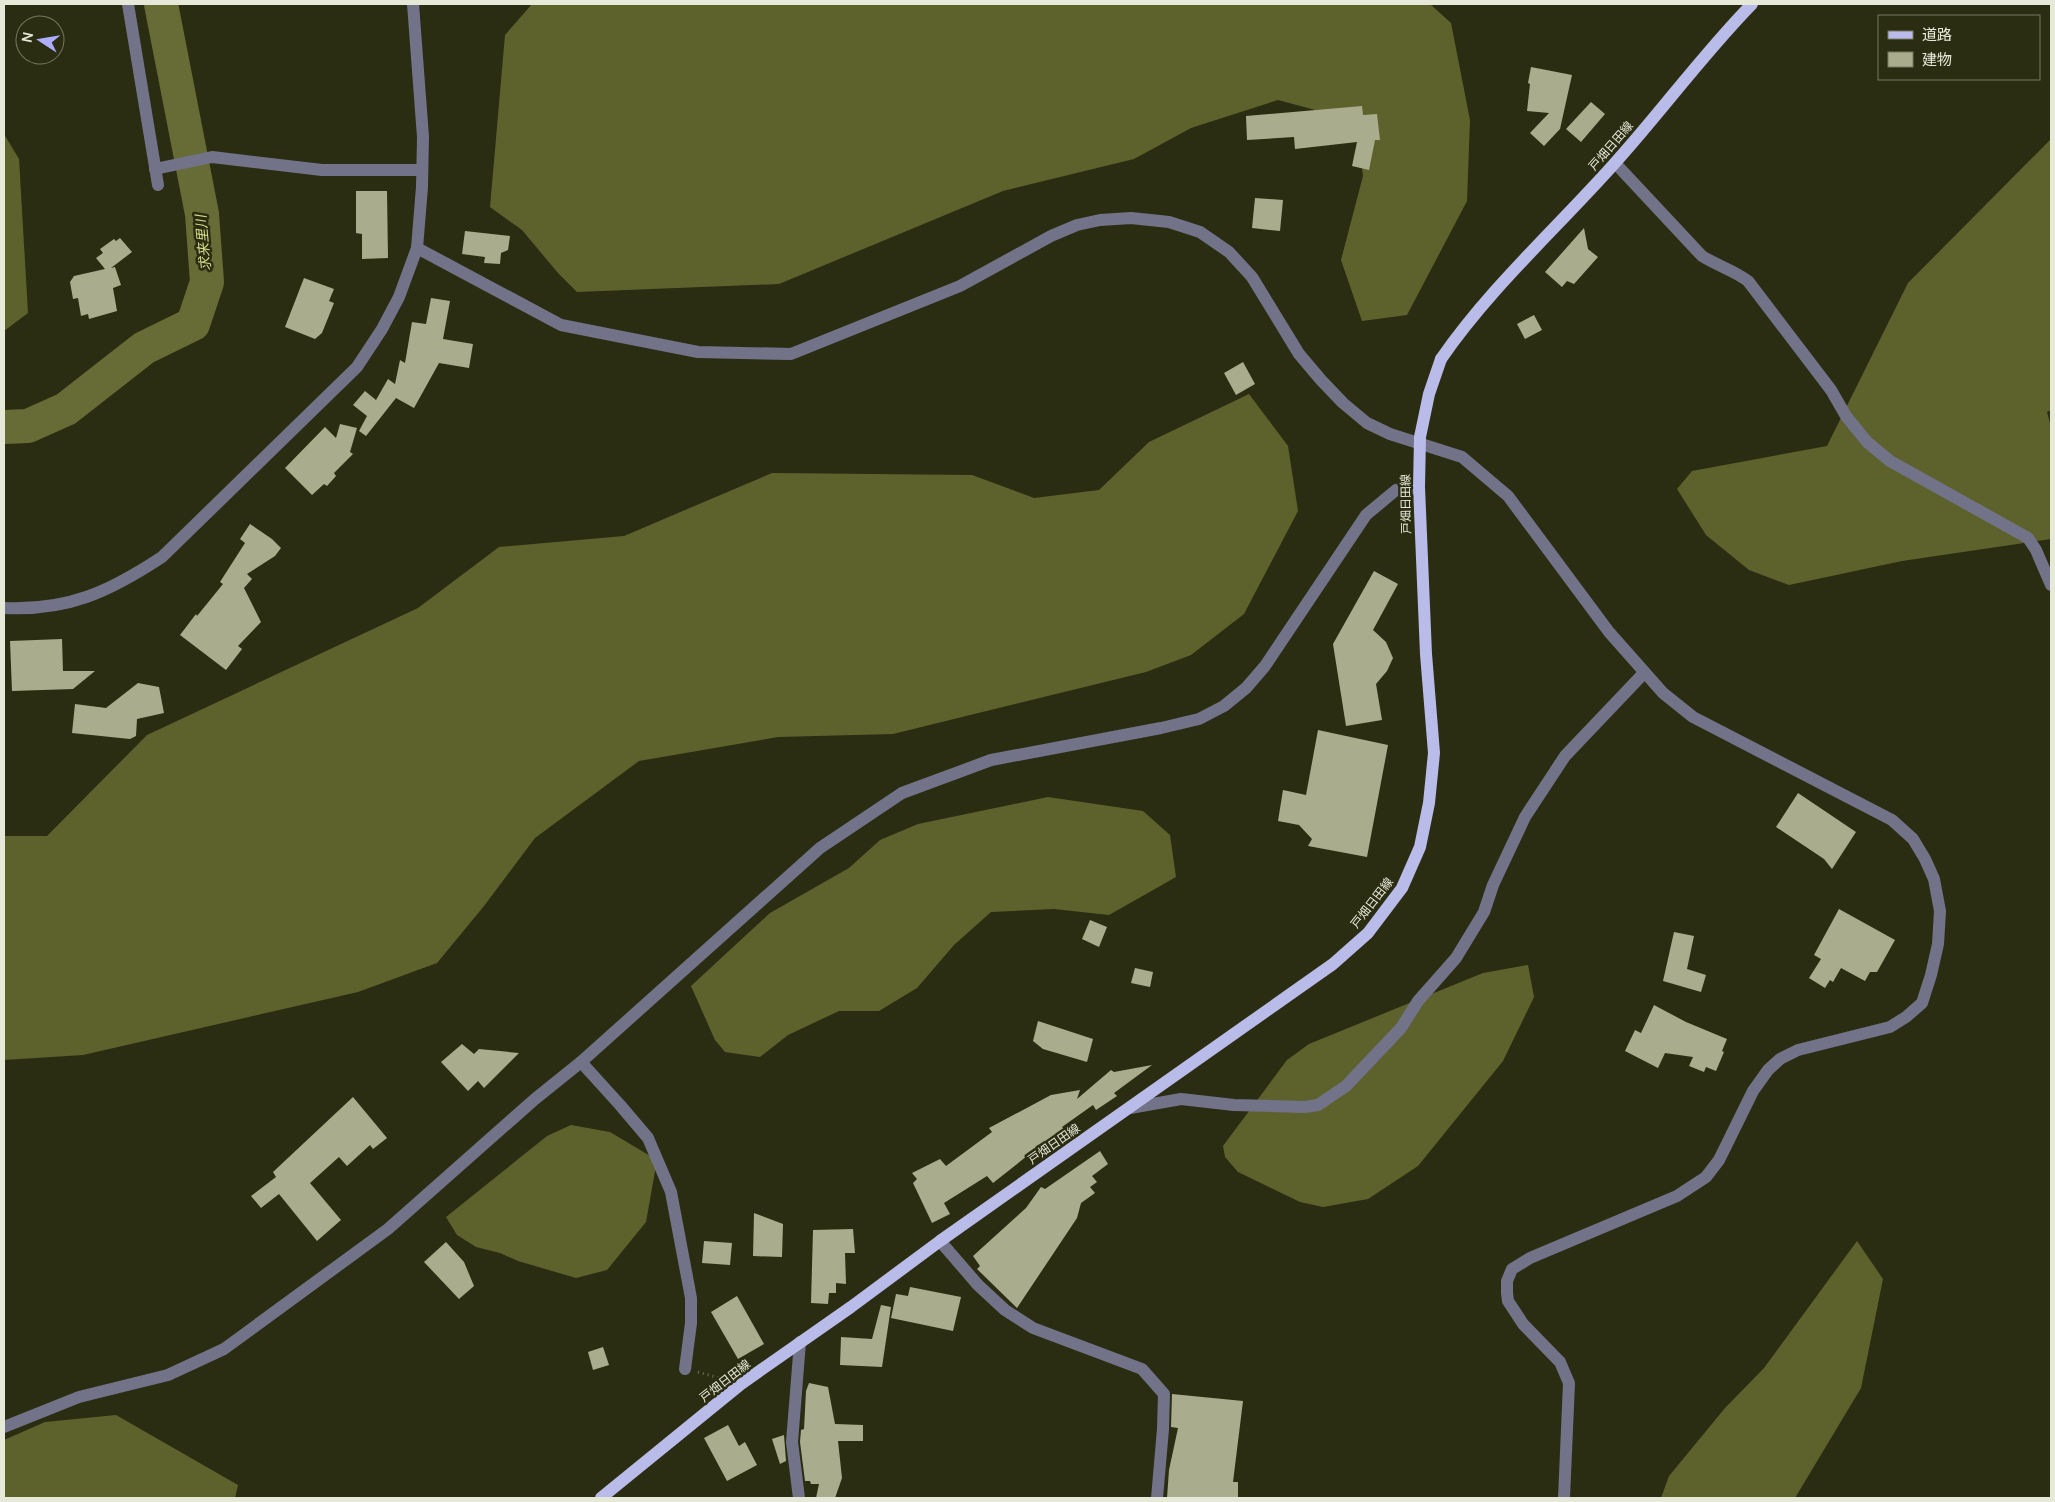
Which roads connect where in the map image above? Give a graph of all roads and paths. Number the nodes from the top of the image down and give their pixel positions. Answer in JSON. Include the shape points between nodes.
{"nodes":[{"id":1,"x":128,"y":4,"type":"edge"},
{"id":2,"x":413,"y":4,"type":"edge"},
{"id":3,"x":1752,"y":4,"type":"edge"},
{"id":4,"x":1615,"y":163,"type":"junction"},
{"id":5,"x":155,"y":169,"type":"junction"},
{"id":6,"x":422,"y":170,"type":"junction"},
{"id":7,"x":158,"y":185,"type":"dead end"},
{"id":8,"x":417,"y":248,"type":"junction"},
{"id":9,"x":1418,"y":487,"type":"junction"},
{"id":10,"x":2051,"y":585,"type":"edge"},
{"id":11,"x":4,"y":608,"type":"edge"},
{"id":12,"x":1644,"y":673,"type":"junction"},
{"id":13,"x":581,"y":1062,"type":"junction"},
{"id":14,"x":1130,"y":1108,"type":"junction"},
{"id":15,"x":940,"y":1241,"type":"junction"},
{"id":16,"x":800,"y":1342,"type":"junction"},
{"id":17,"x":685,"y":1369,"type":"joint"},
{"id":18,"x":741,"y":1384,"type":"junction"},
{"id":19,"x":4,"y":1427,"type":"edge"},
{"id":20,"x":601,"y":1498,"type":"edge"},
{"id":21,"x":799,"y":1498,"type":"edge"},
{"id":22,"x":1156,"y":1498,"type":"edge"},
{"id":23,"x":1564,"y":1498,"type":"edge"}],
"edges":[{"from":1,"to":5,"type":"street"},
{"from":2,"to":6,"type":"street","via":[[423,137]]},
{"from":3,"to":4,"type":"main road","name":"戸畑日田線"},
{"from":4,"to":9,"type":"main road","name":"戸畑日田線","bridge":true,"via":[[1465,325],[1441,359],[1429,394],[1420,438]]},
{"from":4,"to":10,"type":"street","via":[[1702,256],[1748,281],[1831,390],[1866,442],[1890,461],[2028,538]]},
{"from":5,"to":6,"type":"street","via":[[212,157],[322,170]]},
{"from":5,"to":7,"type":"street"},
{"from":6,"to":8,"type":"street"},
{"from":8,"to":11,"type":"street","via":[[400,297],[357,367],[162,557],[134,576],[72,603],[28,609]]},
{"from":8,"to":12,"type":"street","via":[[560,325],[698,352],[791,354],[960,286],[1077,225],[1131,218],[1169,222],[1200,232],[1229,252],[1252,277],[1299,354],[1367,423],[1390,434],[1462,456],[1508,496],[1609,632]]},
{"from":9,"to":13,"type":"street","via":[[1396,490],[1366,515],[1266,666],[1224,706],[1199,719],[1161,728],[991,760],[902,793],[820,848]]},
{"from":9,"to":14,"type":"main road","name":"戸畑日田線","via":[[1434,753],[1420,847],[1402,888],[1368,933],[1333,964]]},
{"from":12,"to":14,"type":"street","via":[[1565,756],[1526,817],[1484,912],[1456,958],[1400,1028],[1346,1086],[1318,1105],[1305,1108],[1181,1099]]},
{"from":12,"to":23,"type":"street","via":[[1693,717],[1865,805],[1892,820],[1913,839],[1934,879],[1940,911],[1938,944],[1922,1003],[1906,1017],[1890,1027],[1798,1050],[1768,1070],[1753,1090],[1719,1160],[1706,1177],[1677,1196],[1530,1258],[1512,1269],[1507,1281],[1508,1301],[1523,1324],[1560,1362],[1569,1383]]},
{"from":13,"to":17,"type":"street","via":[[648,1138],[671,1192],[691,1298]]},
{"from":13,"to":19,"type":"street","via":[[388,1229],[224,1349],[168,1375],[79,1397]]},
{"from":14,"to":15,"type":"main road","name":"戸畑日田線"},
{"from":15,"to":16,"type":"main road","name":"戸畑日田線"},
{"from":15,"to":22,"type":"street","via":[[1004,1310],[1033,1328],[1142,1369],[1164,1394]]},
{"from":16,"to":18,"type":"main road","name":"戸畑日田線"},
{"from":16,"to":21,"type":"street","via":[[792,1442]]},
{"from":17,"to":18,"type":"path"},
{"from":18,"to":20,"type":"main road","name":"戸畑日田線"}]}
